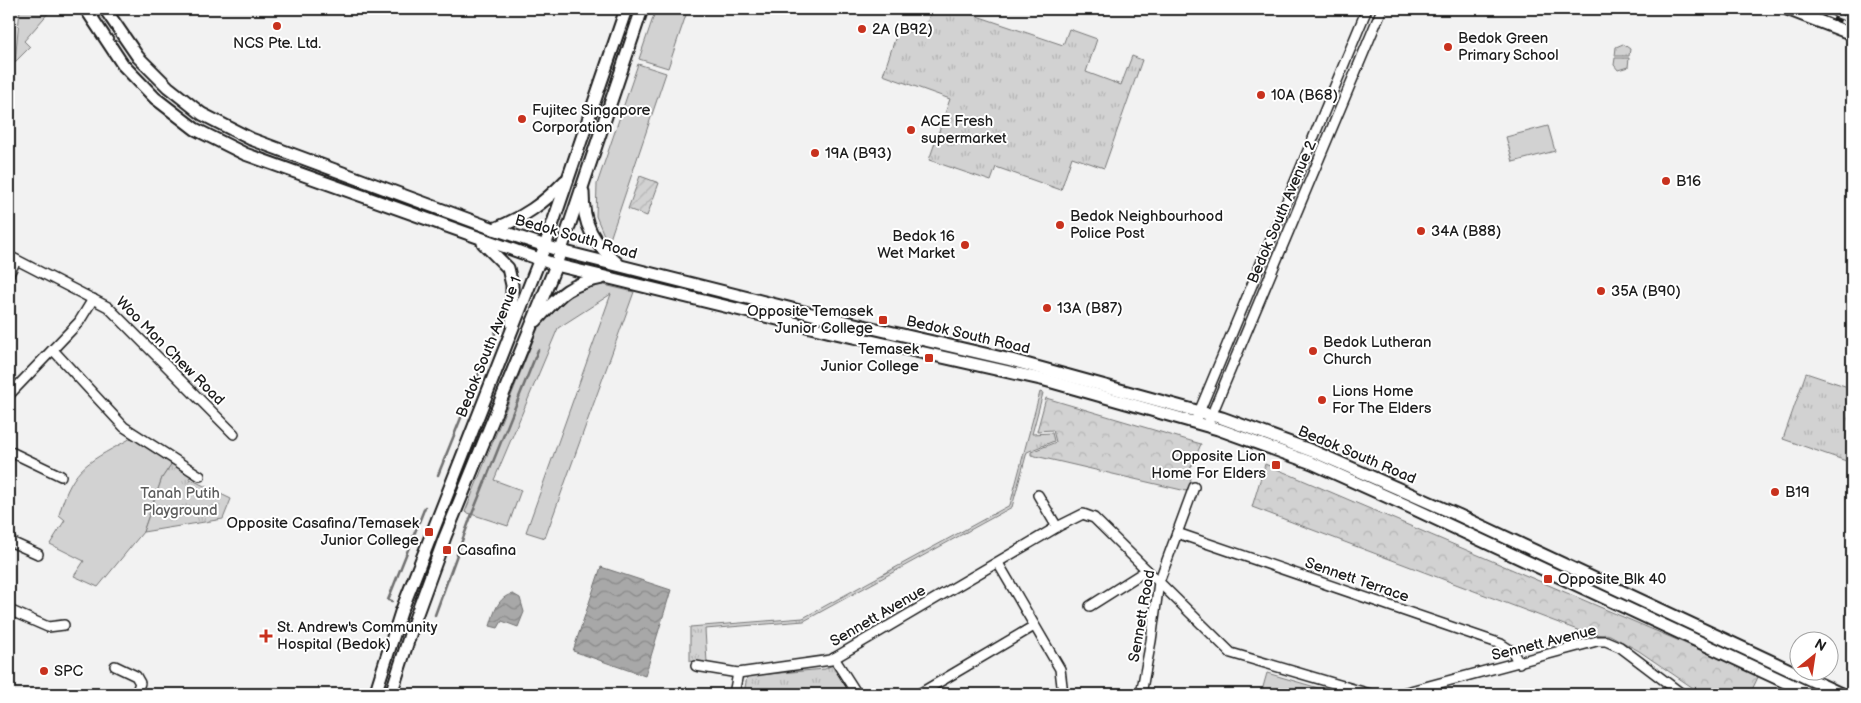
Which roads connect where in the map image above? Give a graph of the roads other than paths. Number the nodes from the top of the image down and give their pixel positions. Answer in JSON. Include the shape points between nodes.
{"nodes":[{"id":1,"x":86,"y":9,"type":"edge"},
{"id":2,"x":105,"y":9,"type":"edge"},
{"id":3,"x":626,"y":9,"type":"edge"},
{"id":4,"x":642,"y":9,"type":"edge"},
{"id":5,"x":1367,"y":9,"type":"edge"},
{"id":6,"x":1382,"y":9,"type":"edge"},
{"id":7,"x":1787,"y":9,"type":"edge"},
{"id":8,"x":1846,"y":9,"type":"edge"},
{"id":9,"x":1852,"y":11,"type":"edge"},
{"id":10,"x":1852,"y":34,"type":"edge"},
{"id":11,"x":568,"y":178,"type":"junction"},
{"id":12,"x":583,"y":179,"type":"junction"},
{"id":13,"x":494,"y":229,"type":"junction"},
{"id":14,"x":480,"y":240,"type":"junction"},
{"id":15,"x":545,"y":246,"type":"junction"},
{"id":16,"x":561,"y":250,"type":"junction"},
{"id":17,"x":12,"y":258,"type":"edge"},
{"id":18,"x":540,"y":260,"type":"junction"},
{"id":19,"x":556,"y":265,"type":"junction"},
{"id":20,"x":622,"y":266,"type":"junction"},
{"id":21,"x":9,"y":274,"type":"edge"},
{"id":22,"x":605,"y":278,"type":"junction"},
{"id":23,"x":93,"y":299,"type":"junction"},
{"id":24,"x":531,"y":326,"type":"junction"},
{"id":25,"x":512,"y":330,"type":"junction"},
{"id":26,"x":53,"y":350,"type":"junction"},
{"id":27,"x":1077,"y":383,"type":"junction"},
{"id":28,"x":9,"y":395,"type":"edge"},
{"id":29,"x":1199,"y":411,"type":"junction"},
{"id":30,"x":1212,"y":414,"type":"junction"},
{"id":31,"x":1195,"y":422,"type":"junction"},
{"id":32,"x":1207,"y":426,"type":"junction"},
{"id":33,"x":234,"y":434,"type":"dead end"},
{"id":34,"x":9,"y":451,"type":"edge"},
{"id":35,"x":62,"y":476,"type":"dead end"},
{"id":36,"x":200,"y":476,"type":"dead end"},
{"id":37,"x":1194,"y":487,"type":"dead end"},
{"id":38,"x":1038,"y":495,"type":"dead end"},
{"id":39,"x":1056,"y":526,"type":"junction"},
{"id":40,"x":1177,"y":533,"type":"junction"},
{"id":41,"x":10,"y":543,"type":"edge"},
{"id":42,"x":38,"y":554,"type":"dead end"},
{"id":43,"x":998,"y":563,"type":"junction"},
{"id":44,"x":1147,"y":570,"type":"junction"},
{"id":45,"x":1159,"y":582,"type":"junction"},
{"id":46,"x":1090,"y":606,"type":"dead end"},
{"id":47,"x":9,"y":610,"type":"edge"},
{"id":48,"x":64,"y":625,"type":"dead end"},
{"id":49,"x":1034,"y":626,"type":"junction"},
{"id":50,"x":834,"y":658,"type":"junction"},
{"id":51,"x":1519,"y":663,"type":"junction"},
{"id":52,"x":115,"y":666,"type":"dead end"},
{"id":53,"x":696,"y":666,"type":"dead end"},
{"id":54,"x":738,"y":673,"type":"junction"},
{"id":55,"x":1421,"y":691,"type":"edge"},
{"id":56,"x":136,"y":694,"type":"edge"},
{"id":57,"x":375,"y":694,"type":"edge"},
{"id":58,"x":391,"y":694,"type":"edge"},
{"id":59,"x":734,"y":694,"type":"edge"},
{"id":60,"x":857,"y":694,"type":"edge"},
{"id":61,"x":919,"y":694,"type":"edge"},
{"id":62,"x":1063,"y":694,"type":"edge"},
{"id":63,"x":1141,"y":694,"type":"edge"},
{"id":64,"x":1370,"y":694,"type":"edge"},
{"id":65,"x":1399,"y":694,"type":"edge"},
{"id":66,"x":1682,"y":694,"type":"edge"},
{"id":67,"x":1811,"y":694,"type":"edge"},
{"id":68,"x":1841,"y":694,"type":"edge"}],
"edges":[{"from":1,"to":14,"type":"main road","name":"Bedok South Road","via":[[108,46],[140,82],[173,112],[208,137],[268,164]]},
{"from":2,"to":13,"type":"main road","name":"Bedok South Road","via":[[124,40],[152,72],[184,101],[218,123],[274,148]]},
{"from":3,"to":11,"type":"main road","name":"Bedok South Avenue 1"},
{"from":4,"to":12,"type":"main road","name":"Bedok South Avenue 1"},
{"from":5,"to":29,"type":"street","name":"Bedok South Avenue 2"},
{"from":6,"to":30,"type":"street","name":"Bedok South Avenue 2"},
{"from":7,"to":10,"type":"main road"},
{"from":8,"to":9,"type":"main road"},
{"from":11,"to":13,"type":"main road","via":[[542,204]]},
{"from":11,"to":15,"type":"main road","name":"Bedok South Avenue 1"},
{"from":12,"to":16,"type":"main road","name":"Bedok South Avenue 1"},
{"from":12,"to":20,"type":"main road","via":[[583,211],[587,225],[594,240]]},
{"from":13,"to":15,"type":"main road","name":"Bedok South Road"},
{"from":14,"to":18,"type":"main road","name":"Bedok South Road"},
{"from":14,"to":25,"type":"main road","via":[[508,268],[512,285]]},
{"from":15,"to":16,"type":"main road","name":"Bedok South Road"},
{"from":15,"to":18,"type":"main road","name":"Bedok South Avenue 1"},
{"from":16,"to":19,"type":"main road","name":"Bedok South Avenue 1"},
{"from":16,"to":20,"type":"main road","name":"Bedok South Road"},
{"from":17,"to":21,"type":"street","name":"Woo Mon Chew Road"},
{"from":17,"to":23,"type":"street","name":"Woo Mon Chew Road"},
{"from":18,"to":19,"type":"main road","name":"Bedok South Road"},
{"from":18,"to":25,"type":"main road","name":"Bedok South Avenue 1"},
{"from":19,"to":22,"type":"main road","name":"Bedok South Road"},
{"from":19,"to":24,"type":"main road","name":"Bedok South Avenue 1"},
{"from":20,"to":27,"type":"main road","name":"Bedok South Road"},
{"from":22,"to":24,"type":"main road","via":[[580,282],[568,288]]},
{"from":22,"to":27,"type":"main road","name":"Bedok South Road"},
{"from":23,"to":26,"type":"street","via":[[79,322]]},
{"from":23,"to":33,"type":"street","name":"Woo Mon Chew Road","via":[[108,307]]},
{"from":24,"to":58,"type":"main road","name":"Bedok South Avenue 1","via":[[445,537]]},
{"from":25,"to":57,"type":"main road","name":"Bedok South Avenue 1","via":[[401,612]]},
{"from":26,"to":28,"type":"street"},
{"from":26,"to":36,"type":"street","via":[[124,427]]},
{"from":27,"to":29,"type":"main road","name":"Bedok South Road"},
{"from":27,"to":31,"type":"main road","name":"Bedok South Road"},
{"from":29,"to":30,"type":"main road","name":"Bedok South Road"},
{"from":29,"to":31,"type":"street","name":"Bedok South Avenue 2"},
{"from":30,"to":32,"type":"street","name":"Bedok South Avenue 2"},
{"from":30,"to":68,"type":"main road","name":"Bedok South Road","via":[[1315,452],[1458,515]]},
{"from":31,"to":32,"type":"main road","name":"Bedok South Road"},
{"from":32,"to":67,"type":"main road","name":"Bedok South Road","via":[[1312,463]]},
{"from":34,"to":35,"type":"street"},
{"from":37,"to":40,"type":"street","name":"Sennett Road"},
{"from":38,"to":39,"type":"street"},
{"from":39,"to":43,"type":"street","name":"Sennett Avenue"},
{"from":39,"to":44,"type":"street","name":"Sennett Avenue","via":[[1079,515],[1089,515]]},
{"from":40,"to":45,"type":"street","name":"Sennett Road"},
{"from":40,"to":51,"type":"street","name":"Sennett Terrace","via":[[1500,644],[1512,651]]},
{"from":41,"to":42,"type":"street"},
{"from":43,"to":49,"type":"street"},
{"from":43,"to":50,"type":"street","name":"Sennett Avenue"},
{"from":44,"to":45,"type":"street","name":"Sennett Avenue"},
{"from":44,"to":46,"type":"street"},
{"from":45,"to":63,"type":"street","name":"Sennett Road"},
{"from":45,"to":64,"type":"street","name":"Sennett Avenue","via":[[1231,653]]},
{"from":47,"to":48,"type":"street","via":[[48,627]]},
{"from":49,"to":61,"type":"street"},
{"from":49,"to":62,"type":"street","via":[[1060,670]]},
{"from":50,"to":54,"type":"street","name":"Sennett Avenue"},
{"from":50,"to":60,"type":"street"},
{"from":51,"to":55,"type":"street","name":"Sennett Avenue"},
{"from":51,"to":66,"type":"street","name":"Sennett Avenue","via":[[1606,641],[1620,647]]},
{"from":52,"to":56,"type":"street","via":[[136,676],[140,682]]},
{"from":53,"to":54,"type":"street","name":"Sennett Avenue"},
{"from":54,"to":59,"type":"street"},
{"from":55,"to":65,"type":"street","name":"Sennett Avenue"}]}
